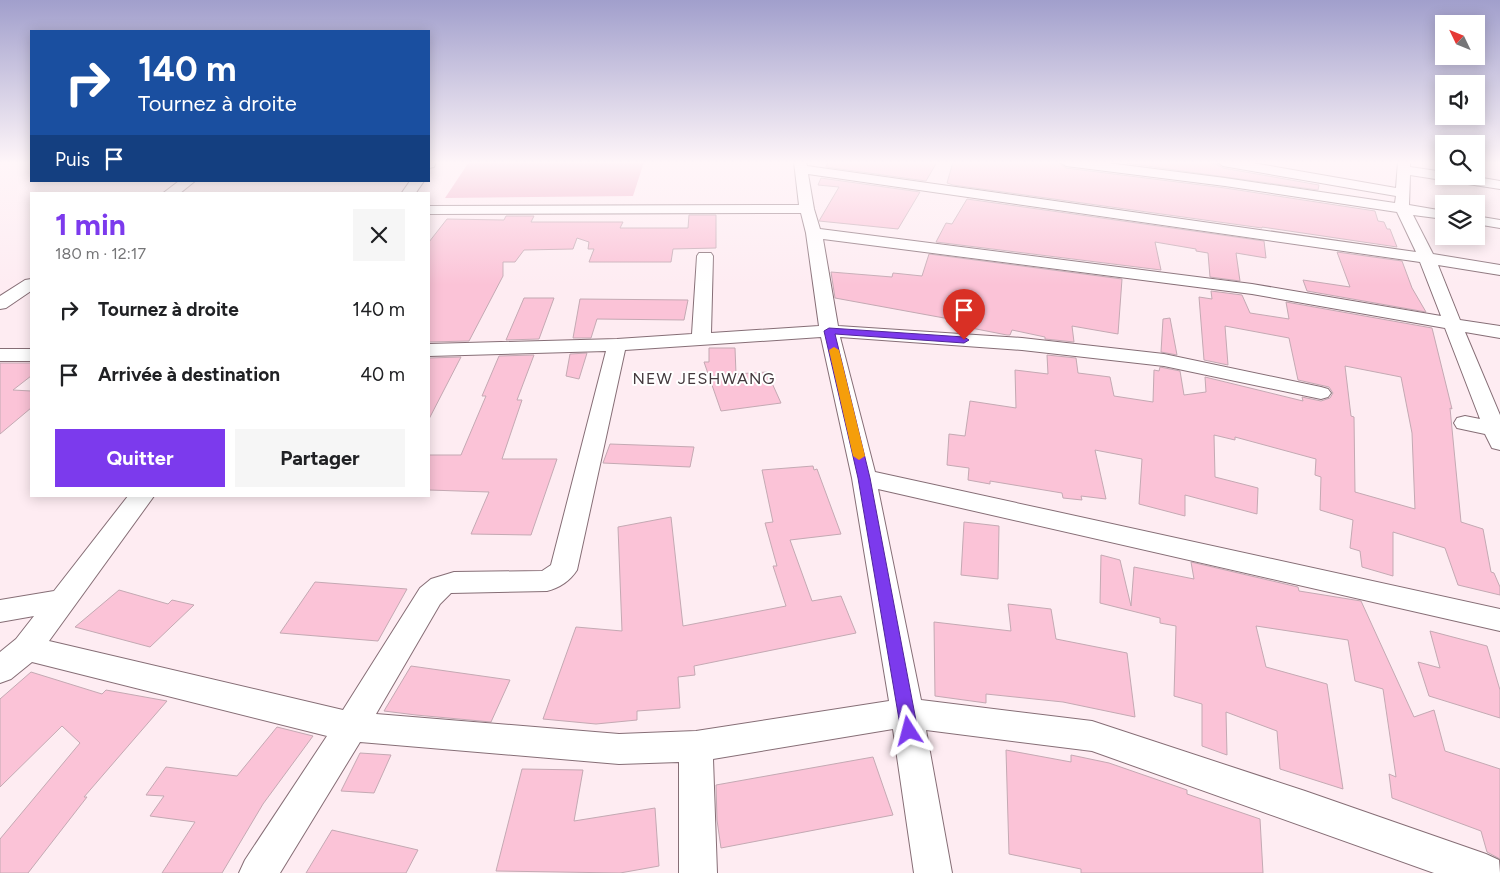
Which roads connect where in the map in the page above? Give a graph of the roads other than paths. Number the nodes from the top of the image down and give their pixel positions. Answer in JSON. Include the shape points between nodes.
{"nodes":[{"id":1,"x":806,"y":203,"type":"edge"},
{"id":2,"x":1050,"y":203,"type":"edge"},
{"id":3,"x":1403,"y":203,"type":"edge"},
{"id":4,"x":1407,"y":203,"type":"edge"},
{"id":5,"x":807,"y":208,"type":"junction"},
{"id":6,"x":430,"y":210,"type":"edge"},
{"id":7,"x":1435,"y":212,"type":"edge"},
{"id":8,"x":1485,"y":222,"type":"edge"},
{"id":9,"x":1500,"y":224,"type":"edge"},
{"id":10,"x":814,"y":233,"type":"junction"},
{"id":11,"x":705,"y":256,"type":"dead end"},
{"id":12,"x":1427,"y":258,"type":"junction"},
{"id":13,"x":1500,"y":270,"type":"edge"},
{"id":14,"x":30,"y":285,"type":"edge"},
{"id":15,"x":0,"y":304,"type":"edge"},
{"id":16,"x":1452,"y":322,"type":"junction"},
{"id":17,"x":829,"y":331,"type":"junction"},
{"id":18,"x":1500,"y":332,"type":"edge"},
{"id":19,"x":701,"y":340,"type":"junction"},
{"id":20,"x":617,"y":346,"type":"junction"},
{"id":21,"x":430,"y":350,"type":"edge"},
{"id":22,"x":0,"y":355,"type":"edge"},
{"id":23,"x":30,"y":355,"type":"edge"},
{"id":24,"x":1321,"y":393,"type":"dead end"},
{"id":25,"x":1465,"y":423,"type":"dead end"},
{"id":26,"x":1498,"y":434,"type":"edge"},
{"id":27,"x":864,"y":478,"type":"junction"},
{"id":28,"x":141,"y":497,"type":"edge"},
{"id":29,"x":63,"y":600,"type":"junction"},
{"id":30,"x":0,"y":611,"type":"edge"},
{"id":31,"x":1500,"y":620,"type":"edge"},
{"id":32,"x":27,"y":648,"type":"junction"},
{"id":33,"x":0,"y":670,"type":"edge"},
{"id":34,"x":906,"y":713,"type":"junction"},
{"id":35,"x":351,"y":727,"type":"junction"},
{"id":36,"x":696,"y":746,"type":"junction"},
{"id":37,"x":258,"y":873,"type":"edge"},
{"id":38,"x":698,"y":873,"type":"edge"},
{"id":39,"x":933,"y":873,"type":"edge"},
{"id":40,"x":1486,"y":873,"type":"edge"}],
"edges":[{"from":1,"to":5,"type":"street"},
{"from":2,"to":12,"type":"street"},
{"from":3,"to":12,"type":"street"},
{"from":4,"to":7,"type":"street"},
{"from":5,"to":6,"type":"street"},
{"from":5,"to":10,"type":"street"},
{"from":8,"to":9,"type":"street"},
{"from":10,"to":16,"type":"street","via":[[1242,288]]},
{"from":10,"to":17,"type":"street"},
{"from":11,"to":19,"type":"street"},
{"from":12,"to":13,"type":"street"},
{"from":12,"to":16,"type":"street"},
{"from":14,"to":15,"type":"street"},
{"from":16,"to":18,"type":"street"},
{"from":16,"to":26,"type":"street"},
{"from":17,"to":19,"type":"street"},
{"from":17,"to":24,"type":"street","via":[[1022,344],[1164,360]]},
{"from":17,"to":27,"type":"street"},
{"from":19,"to":20,"type":"street"},
{"from":20,"to":21,"type":"street"},
{"from":20,"to":35,"type":"street","via":[[563,570],[547,581],[454,582],[441,586],[430,596]]},
{"from":22,"to":23,"type":"street"},
{"from":25,"to":26,"type":"street"},
{"from":27,"to":31,"type":"street"},
{"from":27,"to":34,"type":"street"},
{"from":28,"to":29,"type":"street"},
{"from":29,"to":30,"type":"street"},
{"from":29,"to":32,"type":"street"},
{"from":32,"to":33,"type":"street"},
{"from":32,"to":35,"type":"street"},
{"from":34,"to":36,"type":"street"},
{"from":34,"to":39,"type":"street"},
{"from":34,"to":40,"type":"street","via":[[1092,736]]},
{"from":35,"to":36,"type":"street","via":[[619,749]]},
{"from":35,"to":37,"type":"street"},
{"from":36,"to":38,"type":"street"}]}
